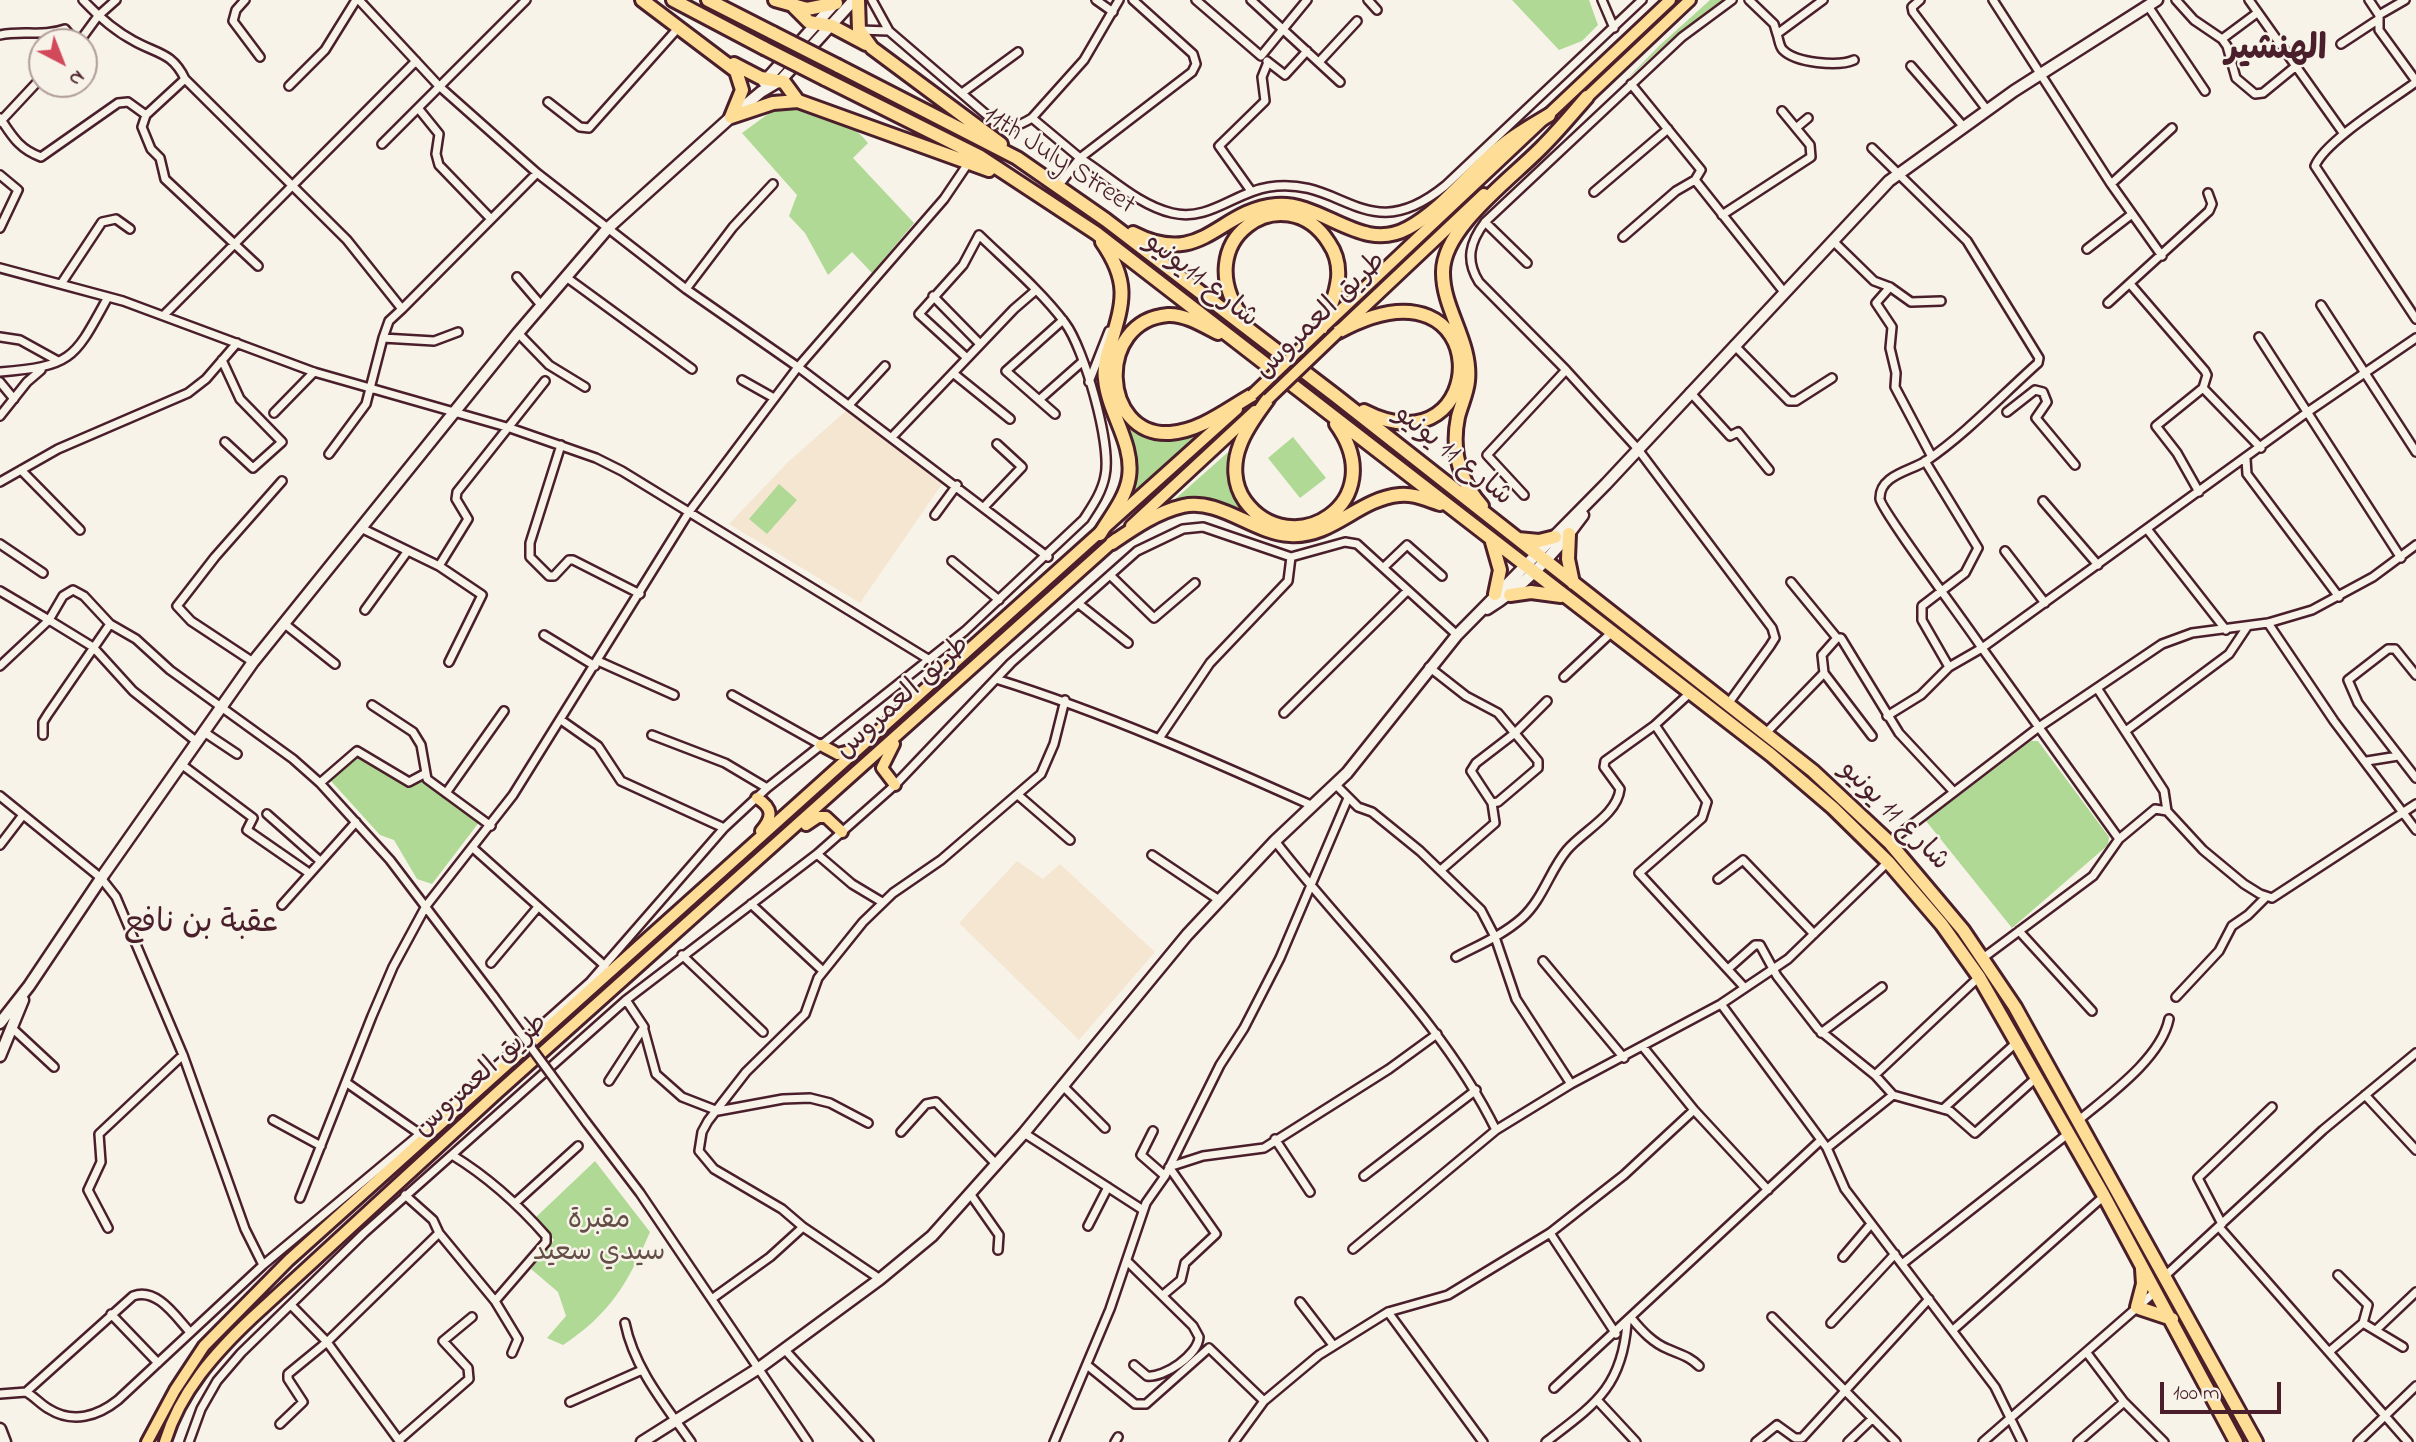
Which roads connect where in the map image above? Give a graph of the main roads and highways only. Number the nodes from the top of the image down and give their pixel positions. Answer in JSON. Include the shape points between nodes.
{"nodes":[{"id":1,"x":642,"y":0,"type":"edge"},
{"id":2,"x":673,"y":0,"type":"edge"},
{"id":3,"x":708,"y":0,"type":"edge"},
{"id":4,"x":775,"y":0,"type":"edge"},
{"id":5,"x":856,"y":0,"type":"edge"},
{"id":6,"x":1670,"y":0,"type":"edge"},
{"id":7,"x":1689,"y":0,"type":"edge"},
{"id":8,"x":837,"y":1,"type":"edge"},
{"id":9,"x":794,"y":7,"type":"junction"},
{"id":10,"x":823,"y":10,"type":"junction"},
{"id":11,"x":832,"y":26,"type":"junction"},
{"id":12,"x":872,"y":48,"type":"junction"},
{"id":13,"x":724,"y":59,"type":"junction"},
{"id":14,"x":763,"y":86,"type":"junction"},
{"id":15,"x":1587,"y":97,"type":"junction"},
{"id":16,"x":798,"y":101,"type":"junction"},
{"id":17,"x":773,"y":103,"type":"junction"},
{"id":18,"x":1549,"y":115,"type":"junction"},
{"id":19,"x":1017,"y":158,"type":"junction"},
{"id":20,"x":1025,"y":184,"type":"junction"},
{"id":21,"x":1106,"y":219,"type":"junction"},
{"id":22,"x":1096,"y":233,"type":"junction"},
{"id":23,"x":1321,"y":329,"type":"junction"},
{"id":24,"x":1338,"y":332,"type":"junction"},
{"id":25,"x":1259,"y":337,"type":"junction"},
{"id":26,"x":1240,"y":345,"type":"junction"},
{"id":27,"x":1317,"y":381,"type":"joint"},
{"id":28,"x":1299,"y":391,"type":"joint"},
{"id":29,"x":1252,"y":395,"type":"junction"},
{"id":30,"x":1336,"y":396,"type":"junction"},
{"id":31,"x":1268,"y":399,"type":"junction"},
{"id":32,"x":1328,"y":412,"type":"junction"},
{"id":33,"x":1449,"y":506,"type":"junction"},
{"id":34,"x":1498,"y":525,"type":"junction"},
{"id":35,"x":1100,"y":534,"type":"junction"},
{"id":36,"x":1569,"y":534,"type":"road end"},
{"id":37,"x":1487,"y":536,"type":"junction"},
{"id":38,"x":1513,"y":537,"type":"junction"},
{"id":39,"x":1555,"y":537,"type":"road end"},
{"id":40,"x":1112,"y":543,"type":"junction"},
{"id":41,"x":1573,"y":583,"type":"junction"},
{"id":42,"x":1495,"y":594,"type":"road end"},
{"id":43,"x":1510,"y":595,"type":"road end"},
{"id":44,"x":1568,"y":598,"type":"junction"},
{"id":45,"x":892,"y":721,"type":"junction"},
{"id":46,"x":903,"y":730,"type":"junction"},
{"id":47,"x":821,"y":745,"type":"road end"},
{"id":48,"x":895,"y":785,"type":"road end"},
{"id":49,"x":1830,"y":786,"type":"junction"},
{"id":50,"x":1820,"y":797,"type":"junction"},
{"id":51,"x":757,"y":798,"type":"road end"},
{"id":52,"x":842,"y":832,"type":"road end"},
{"id":53,"x":736,"y":859,"type":"junction"},
{"id":54,"x":746,"y":872,"type":"junction"},
{"id":55,"x":2063,"y":1090,"type":"junction"},
{"id":56,"x":2050,"y":1098,"type":"junction"},
{"id":57,"x":2141,"y":1262,"type":"junction"},
{"id":58,"x":2172,"y":1320,"type":"junction"},
{"id":59,"x":147,"y":1442,"type":"edge"},
{"id":60,"x":165,"y":1442,"type":"edge"},
{"id":61,"x":2235,"y":1442,"type":"edge"},
{"id":62,"x":2256,"y":1442,"type":"edge"}],
"edges":[{"from":1,"to":13,"type":"highway"},
{"from":2,"to":20,"type":"highway","name":"شارع 11يونيو","bridge":true,"via":[[979,156]]},
{"from":3,"to":19,"type":"highway","name":"11th July Street","bridge":true},
{"from":4,"to":9,"type":"highway"},
{"from":5,"to":12,"type":"highway","via":[[859,30]]},
{"from":6,"to":18,"type":"main road","name":"طريق العمروس"},
{"from":7,"to":15,"type":"main road","name":"طريق العمروس"},
{"from":8,"to":10,"type":"highway"},
{"from":9,"to":10,"type":"highway"},
{"from":9,"to":11,"type":"highway","via":[[806,21]]},
{"from":10,"to":11,"type":"highway"},
{"from":11,"to":12,"type":"highway"},
{"from":12,"to":19,"type":"highway"},
{"from":13,"to":14,"type":"highway"},
{"from":13,"to":17,"type":"highway","via":[[741,82],[731,117]]},
{"from":14,"to":16,"type":"highway","via":[[781,80]]},
{"from":14,"to":17,"type":"highway"},
{"from":15,"to":24,"type":"main road","name":"طريق العمروس"},
{"from":15,"to":34,"type":"highway","via":[[1465,224],[1450,245],[1443,269],[1444,291],[1468,361],[1468,383],[1454,443],[1458,467]]},
{"from":16,"to":17,"type":"highway"},
{"from":16,"to":20,"type":"highway"},
{"from":18,"to":21,"type":"highway","via":[[1504,144],[1424,218],[1386,236],[1364,234],[1279,205],[1259,208],[1208,237],[1185,244],[1163,245]]},
{"from":18,"to":23,"type":"main road","name":"طريق العمروس"},
{"from":19,"to":21,"type":"highway","name":"11th July Street"},
{"from":20,"to":22,"type":"highway","name":"شارع 11يونيو"},
{"from":21,"to":25,"type":"highway","name":"11th July Street"},
{"from":22,"to":26,"type":"highway","name":"شارع 11يونيو"},
{"from":22,"to":35,"type":"highway","via":[[1122,281],[1123,303],[1104,377],[1129,458],[1123,496]]},
{"from":23,"to":25,"type":"highway","via":[[1338,276],[1335,252],[1314,225],[1282,213],[1243,228],[1229,248],[1223,271],[1228,292]]},
{"from":23,"to":29,"type":"main road","name":"طريق العمروس","bridge":true},
{"from":24,"to":30,"type":"highway","via":[[1381,312],[1423,313],[1443,324],[1461,359],[1451,399],[1437,416],[1418,424],[1385,422]]},
{"from":24,"to":31,"type":"main road","name":"طريق العمروس","bridge":true},
{"from":25,"to":27,"type":"highway","name":"11th July Street"},
{"from":26,"to":28,"type":"highway","name":"شارع 11يونيو"},
{"from":26,"to":29,"type":"highway","via":[[1188,319],[1169,315],[1150,321],[1132,332],[1119,352],[1114,372],[1117,394],[1145,427],[1167,433],[1192,429]]},
{"from":27,"to":30,"type":"highway","name":"شارع 11 يونيو"},
{"from":28,"to":32,"type":"highway","name":"شارع 11 يونيو"},
{"from":29,"to":35,"type":"main road","name":"طريق العمروس"},
{"from":30,"to":34,"type":"highway","name":"شارع 11 يونيو"},
{"from":31,"to":32,"type":"highway","via":[[1240,446],[1235,474],[1249,506],[1279,525],[1321,521],[1338,509],[1349,492],[1353,455]]},
{"from":31,"to":40,"type":"main road","name":"طريق العمروس"},
{"from":32,"to":33,"type":"highway","name":"شارع 11 يونيو"},
{"from":33,"to":37,"type":"highway","name":"شارع 11 يونيو"},
{"from":33,"to":40,"type":"highway","via":[[1398,495],[1370,503],[1319,532],[1290,535],[1268,531],[1213,508],[1185,506],[1141,524]]},
{"from":34,"to":38,"type":"highway","name":"شارع 11 يونيو"},
{"from":35,"to":45,"type":"main road","name":"طريق العمروس"},
{"from":36,"to":41,"type":"highway"},
{"from":37,"to":42,"type":"highway","via":[[1499,558]]},
{"from":37,"to":44,"type":"highway","name":"شارع 11 يونيو"},
{"from":38,"to":39,"type":"highway","via":[[1530,542]]},
{"from":38,"to":41,"type":"highway","name":"شارع 11 يونيو"},
{"from":40,"to":46,"type":"main road","name":"طريق العمروس"},
{"from":41,"to":49,"type":"highway","name":"شارع 11 يونيو"},
{"from":43,"to":44,"type":"highway","via":[[1541,592]]},
{"from":44,"to":50,"type":"highway","name":"شارع 11 يونيو"},
{"from":45,"to":47,"type":"main road","via":[[847,754]]},
{"from":45,"to":53,"type":"main road","name":"طريق العمروس"},
{"from":46,"to":48,"type":"main road","via":[[881,764]]},
{"from":46,"to":54,"type":"main road","name":"طريق العمروس"},
{"from":49,"to":50,"type":"highway"},
{"from":49,"to":55,"type":"highway","name":"شارع 11 يونيو","via":[[1931,889],[1983,958]]},
{"from":50,"to":56,"type":"highway","name":"شارع 11 يونيو","via":[[1888,862],[1942,925],[1979,977]]},
{"from":51,"to":53,"type":"main road","via":[[767,804],[771,816]]},
{"from":52,"to":54,"type":"main road","via":[[831,819],[818,817]]},
{"from":53,"to":59,"type":"main road","name":"طريق العمروس","via":[[240,1307],[194,1360]]},
{"from":54,"to":60,"type":"main road","name":"طريق العمروس","via":[[225,1344],[187,1393]]},
{"from":55,"to":56,"type":"highway"},
{"from":55,"to":62,"type":"highway","name":"شارع 11 يونيو"},
{"from":56,"to":57,"type":"highway","name":"شارع 11 يونيو"},
{"from":57,"to":58,"type":"highway","name":"شارع 11 يونيو"},
{"from":57,"to":58,"type":"highway","via":[[2143,1284],[2137,1308]]},
{"from":58,"to":61,"type":"highway","name":"شارع 11 يونيو"}]}
